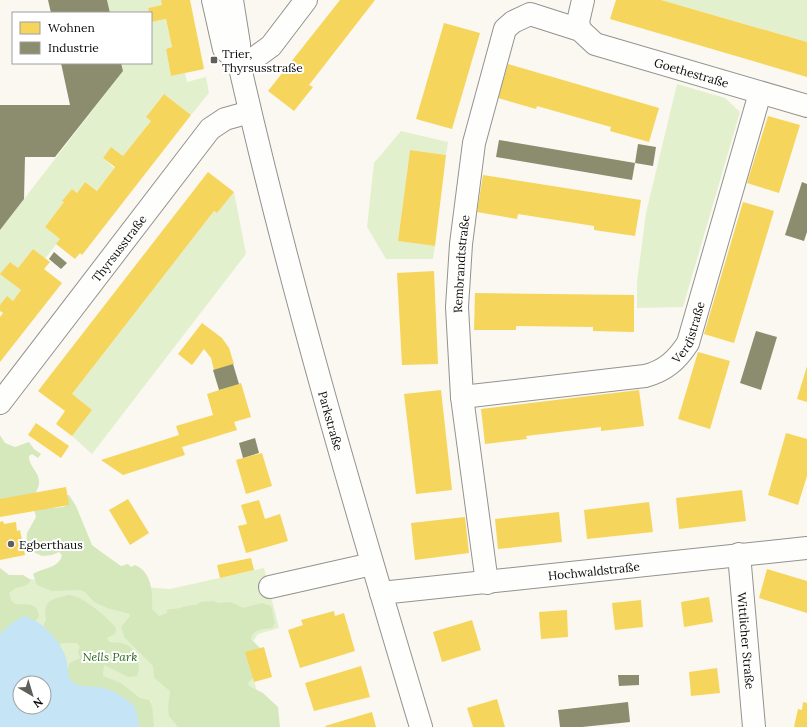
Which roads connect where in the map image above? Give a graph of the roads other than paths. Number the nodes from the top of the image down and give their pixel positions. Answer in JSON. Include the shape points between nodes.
{"nodes":[{"id":1,"x":213,"y":0,"type":"edge"},
{"id":2,"x":232,"y":0,"type":"edge"},
{"id":3,"x":306,"y":0,"type":"edge"},
{"id":4,"x":584,"y":0,"type":"edge"},
{"id":5,"x":580,"y":30,"type":"junction"},
{"id":6,"x":239,"y":63,"type":"junction"},
{"id":7,"x":760,"y":93,"type":"junction"},
{"id":8,"x":807,"y":106,"type":"edge"},
{"id":9,"x":250,"y":112,"type":"junction"},
{"id":10,"x":462,"y":397,"type":"junction"},
{"id":11,"x":0,"y":403,"type":"edge"},
{"id":12,"x":807,"y":548,"type":"edge"},
{"id":13,"x":739,"y":554,"type":"junction"},
{"id":14,"x":372,"y":564,"type":"junction"},
{"id":15,"x":487,"y":583,"type":"junction"},
{"id":16,"x":270,"y":587,"type":"dead end"},
{"id":17,"x":381,"y":593,"type":"junction"},
{"id":18,"x":422,"y":727,"type":"edge"},
{"id":19,"x":754,"y":727,"type":"edge"}],
"edges":[{"from":1,"to":6,"type":"street","via":[[224,49]]},
{"from":2,"to":6,"type":"street","name":"Parkstraße","via":[[239,44]]},
{"from":3,"to":6,"type":"street","via":[[271,46],[254,59]]},
{"from":4,"to":5,"type":"street","via":[[578,22]]},
{"from":5,"to":7,"type":"street","name":"Goethestraße","via":[[595,44]]},
{"from":5,"to":10,"type":"street","name":"Rembrandtstraße","via":[[530,14],[505,29],[474,143],[461,244],[457,307]]},
{"from":6,"to":9,"type":"street","name":"Parkstraße"},
{"from":7,"to":8,"type":"street","name":"Goethestraße"},
{"from":7,"to":10,"type":"street","name":"Verdistraße","via":[[688,342],[680,356],[668,367],[645,376]]},
{"from":9,"to":11,"type":"street","name":"Thyrsusstraße","via":[[226,119],[210,129]]},
{"from":9,"to":14,"type":"street","name":"Parkstraße","via":[[304,325]]},
{"from":10,"to":15,"type":"street","name":"Rembrandtstraße"},
{"from":12,"to":13,"type":"street","name":"Hochwaldstraße"},
{"from":13,"to":15,"type":"street","name":"Hochwaldstraße"},
{"from":13,"to":19,"type":"street","name":"Wittlicher Straße"},
{"from":14,"to":16,"type":"street"},
{"from":14,"to":17,"type":"street","name":"Parkstraße"},
{"from":15,"to":17,"type":"street","name":"Hochwaldstraße"},
{"from":17,"to":18,"type":"street","name":"Parkstraße"}]}
